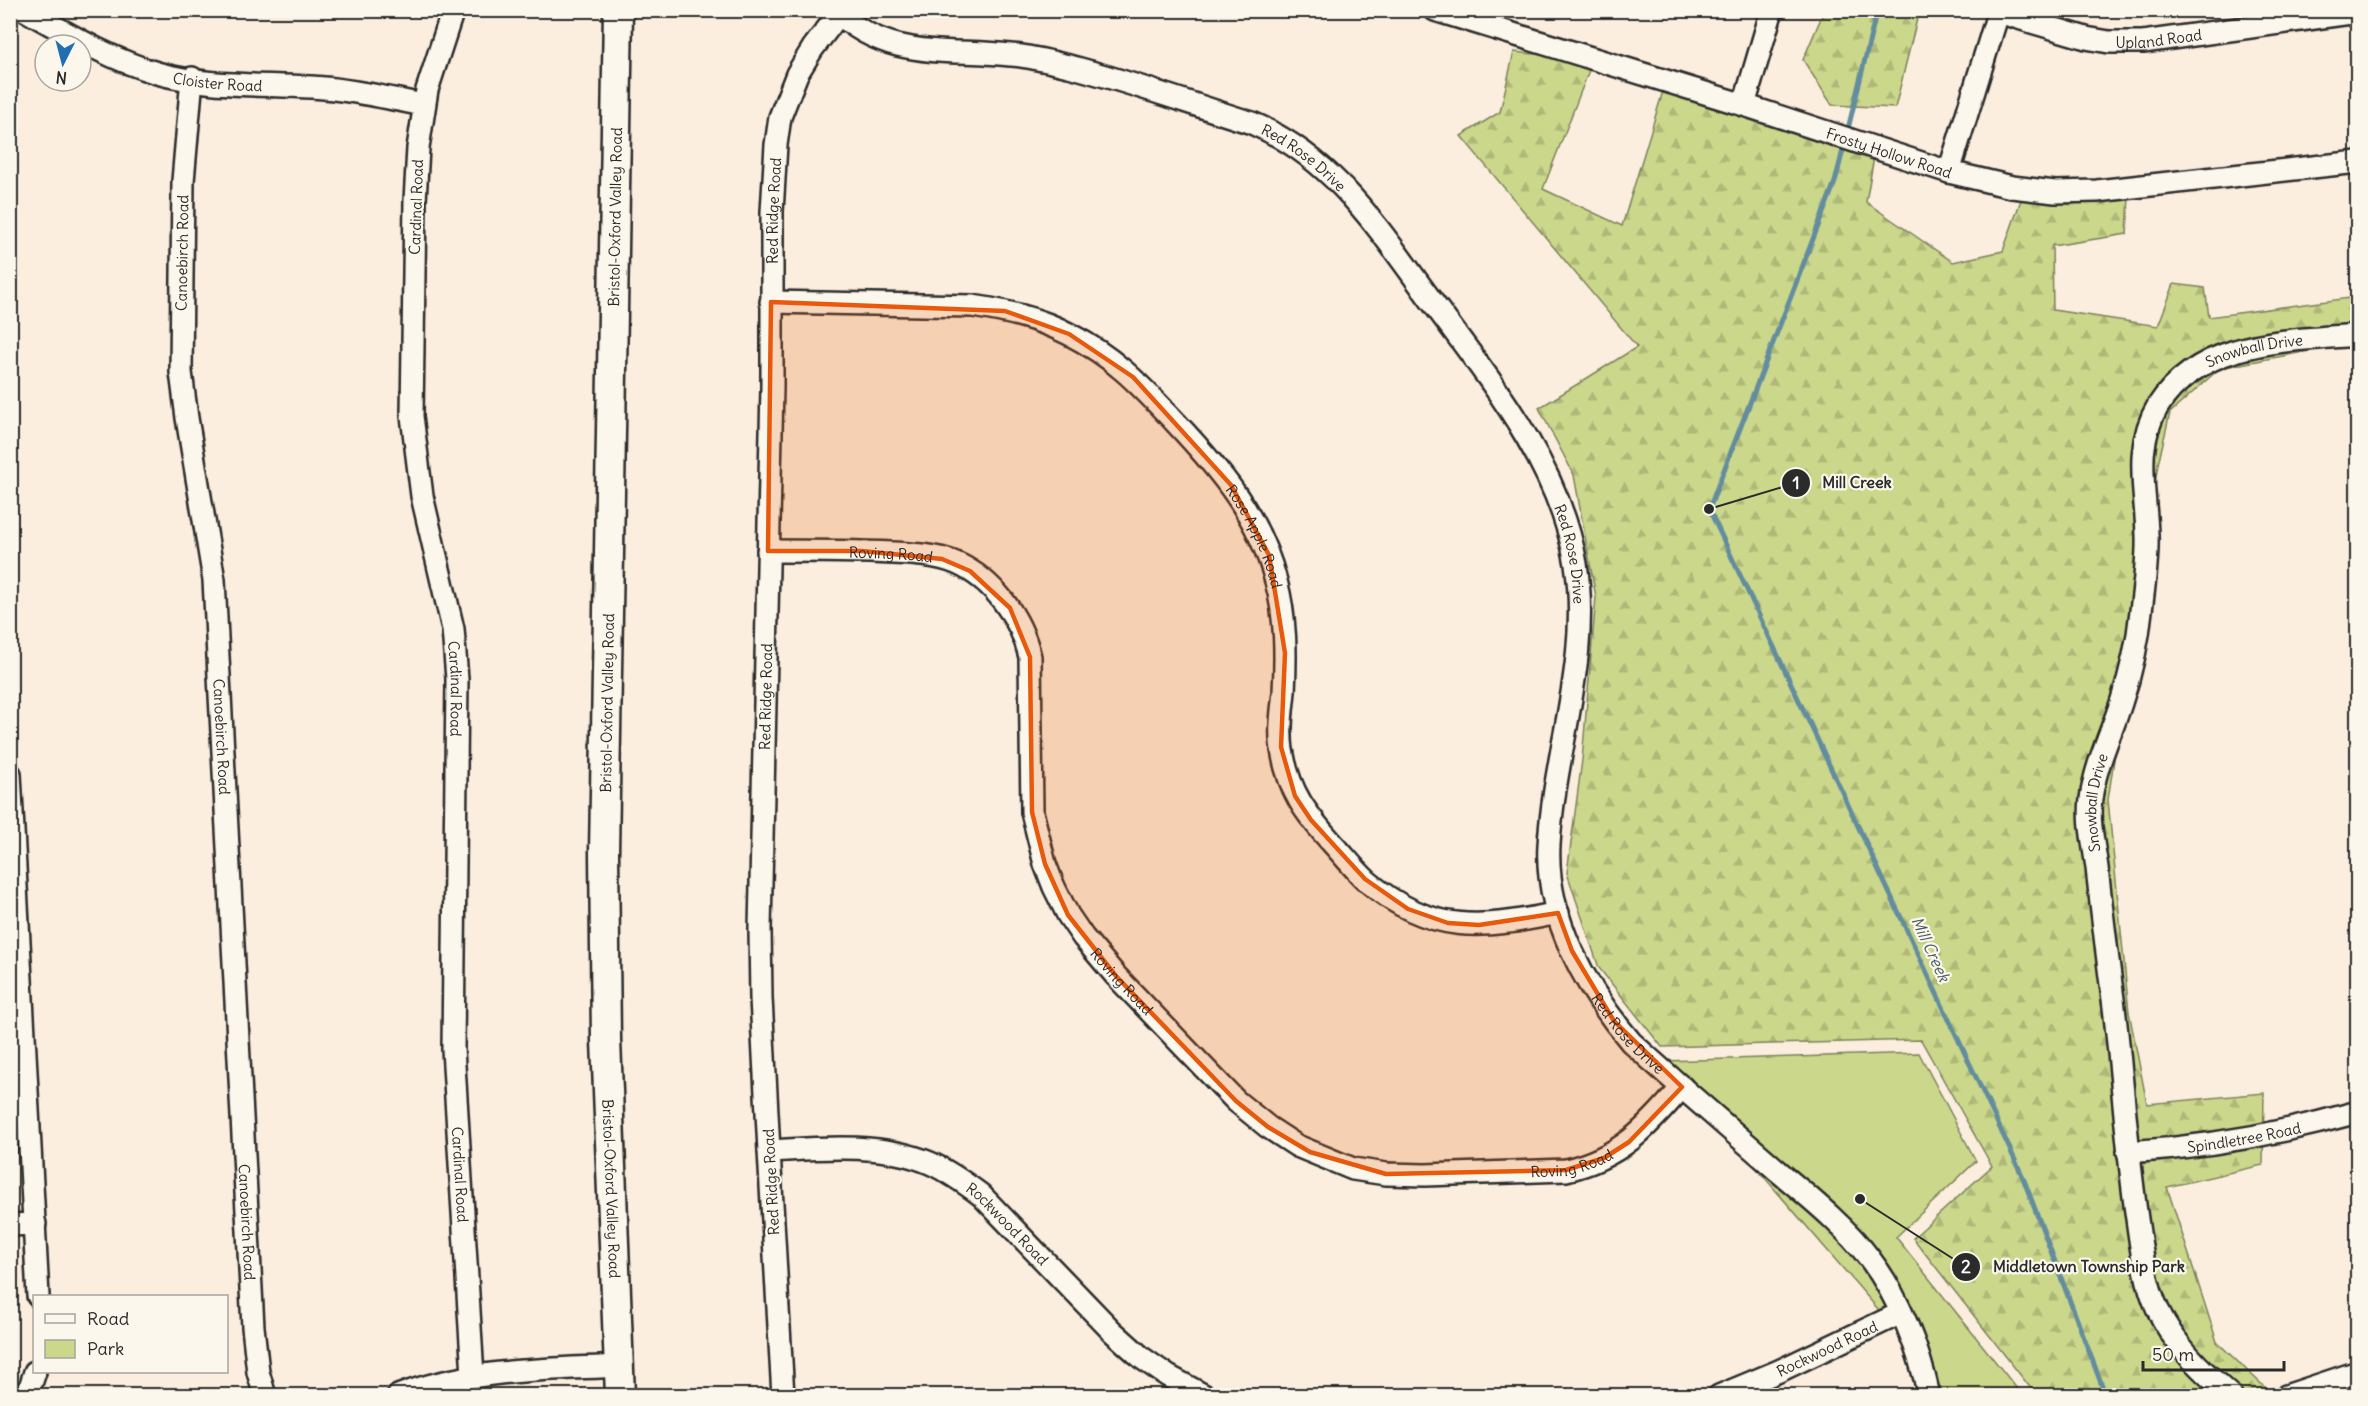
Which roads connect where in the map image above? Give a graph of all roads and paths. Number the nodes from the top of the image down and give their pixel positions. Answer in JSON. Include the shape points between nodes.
{"nodes":[{"id":1,"x":25,"y":10,"type":"edge"},
{"id":2,"x":453,"y":10,"type":"edge"},
{"id":3,"x":618,"y":10,"type":"edge"},
{"id":4,"x":1435,"y":10,"type":"edge"},
{"id":5,"x":1772,"y":10,"type":"edge"},
{"id":6,"x":1998,"y":11,"type":"edge"},
{"id":7,"x":837,"y":12,"type":"edge"},
{"id":8,"x":2358,"y":12,"type":"edge"},
{"id":9,"x":192,"y":78,"type":"junction"},
{"id":10,"x":424,"y":105,"type":"junction"},
{"id":11,"x":1744,"y":105,"type":"junction"},
{"id":12,"x":2358,"y":162,"type":"edge"},
{"id":13,"x":1949,"y":172,"type":"junction"},
{"id":14,"x":771,"y":302,"type":"junction"},
{"id":15,"x":2358,"y":335,"type":"edge"},
{"id":16,"x":768,"y":551,"type":"junction"},
{"id":17,"x":11,"y":786,"type":"edge"},
{"id":18,"x":1558,"y":913,"type":"junction"},
{"id":19,"x":16,"y":1007,"type":"edge"},
{"id":20,"x":1682,"y":1087,"type":"junction"},
{"id":21,"x":2358,"y":1112,"type":"edge"},
{"id":22,"x":769,"y":1151,"type":"junction"},
{"id":23,"x":2128,"y":1152,"type":"junction"},
{"id":24,"x":34,"y":1224,"type":"junction"},
{"id":25,"x":10,"y":1225,"type":"edge"},
{"id":26,"x":38,"y":1295,"type":"edge"},
{"id":27,"x":1901,"y":1313,"type":"junction"},
{"id":28,"x":619,"y":1366,"type":"junction"},
{"id":29,"x":2358,"y":1372,"type":"edge"},
{"id":30,"x":34,"y":1373,"type":"edge"},
{"id":31,"x":473,"y":1376,"type":"junction"},
{"id":32,"x":27,"y":1395,"type":"edge"},
{"id":33,"x":265,"y":1395,"type":"edge"},
{"id":34,"x":398,"y":1395,"type":"edge"},
{"id":35,"x":620,"y":1395,"type":"edge"},
{"id":36,"x":783,"y":1395,"type":"edge"},
{"id":37,"x":1205,"y":1395,"type":"edge"},
{"id":38,"x":1719,"y":1395,"type":"edge"},
{"id":39,"x":1929,"y":1395,"type":"edge"},
{"id":40,"x":2231,"y":1395,"type":"edge"},
{"id":41,"x":2286,"y":1395,"type":"edge"}],
"edges":[{"from":1,"to":9,"type":"street","name":"Cloister Road","via":[[115,58],[159,73]]},
{"from":2,"to":10,"type":"street","name":"Cardinal Road"},
{"from":3,"to":28,"type":"main road","name":"Bristol-Oxford Valley Road","via":[[604,853],[606,1052]]},
{"from":4,"to":11,"type":"street","name":"Frosty Hollow Road"},
{"from":5,"to":11,"type":"street"},
{"from":6,"to":8,"type":"street","name":"Upland Road","via":[[2109,42],[2143,42]]},
{"from":6,"to":13,"type":"street"},
{"from":7,"to":14,"type":"street","name":"Red Ridge Road","via":[[797,74],[780,117],[772,212]]},
{"from":7,"to":18,"type":"street","name":"Red Rose Drive","via":[[881,42],[922,51],[1013,55],[1070,66],[1252,123],[1302,150],[1366,212],[1481,369],[1539,457],[1561,504],[1570,536],[1576,567],[1579,644],[1549,847]]},
{"from":9,"to":10,"type":"street","name":"Cloister Road","via":[[314,87]]},
{"from":9,"to":33,"type":"street","name":"Canoebirch Road","via":[[183,182],[181,372],[213,580],[253,1327]]},
{"from":10,"to":31,"type":"street","name":"Cardinal Road","via":[[415,201],[412,416],[422,496],[453,629],[457,679],[453,1049]]},
{"from":11,"to":13,"type":"street","name":"Frosty Hollow Road"},
{"from":12,"to":13,"type":"street","name":"Frosty Hollow Road","via":[[2097,191],[2012,187]]},
{"from":14,"to":16,"type":"street","name":"Red Ridge Road"},
{"from":14,"to":18,"type":"street","name":"Rose Apple Road","via":[[972,306],[1005,311],[1069,334],[1118,365],[1217,467],[1250,515],[1269,555],[1277,583],[1286,653],[1281,747],[1294,796],[1311,820],[1365,879],[1408,909],[1448,923],[1479,926]]},
{"from":15,"to":23,"type":"street","name":"Snowball Drive","via":[[2275,342],[2216,357],[2175,385],[2158,406],[2147,431],[2141,478],[2147,539],[2135,652],[2091,798],[2091,830]]},
{"from":16,"to":20,"type":"street","name":"Roving Road","via":[[862,552],[942,559],[970,571],[1010,608],[1029,657],[1032,812],[1045,864],[1068,915],[1116,976],[1236,1101],[1298,1146],[1353,1168],[1386,1174],[1566,1170],[1615,1152],[1651,1122]]},
{"from":16,"to":22,"type":"street","name":"Red Ridge Road","via":[[760,929]]},
{"from":17,"to":19,"type":"street"},
{"from":18,"to":20,"type":"street","name":"Red Rose Drive","via":[[1591,988],[1614,1022]]},
{"from":19,"to":24,"type":"street"},
{"from":20,"to":27,"type":"street","name":"Red Rose Drive","via":[[1820,1207],[1869,1257]]},
{"from":21,"to":23,"type":"street","name":"Spindletree Road","via":[[2241,1140]]},
{"from":22,"to":36,"type":"street","name":"Red Ridge Road"},
{"from":22,"to":37,"type":"street","name":"Rockwood Road","via":[[866,1149],[930,1163],[959,1179],[981,1195],[1112,1331],[1168,1376]]},
{"from":23,"to":40,"type":"street","name":"Snowball Drive","via":[[2142,1250],[2158,1310],[2186,1354]]},
{"from":24,"to":25,"type":"street"},
{"from":24,"to":26,"type":"street"},
{"from":27,"to":38,"type":"street","name":"Rockwood Road"},
{"from":27,"to":39,"type":"street","name":"Red Rose Drive"},
{"from":28,"to":31,"type":"street"},
{"from":28,"to":35,"type":"main road","name":"Bristol-Oxford Valley Road"},
{"from":29,"to":41,"type":"street"},
{"from":30,"to":32,"type":"street"},
{"from":31,"to":34,"type":"street"}]}
